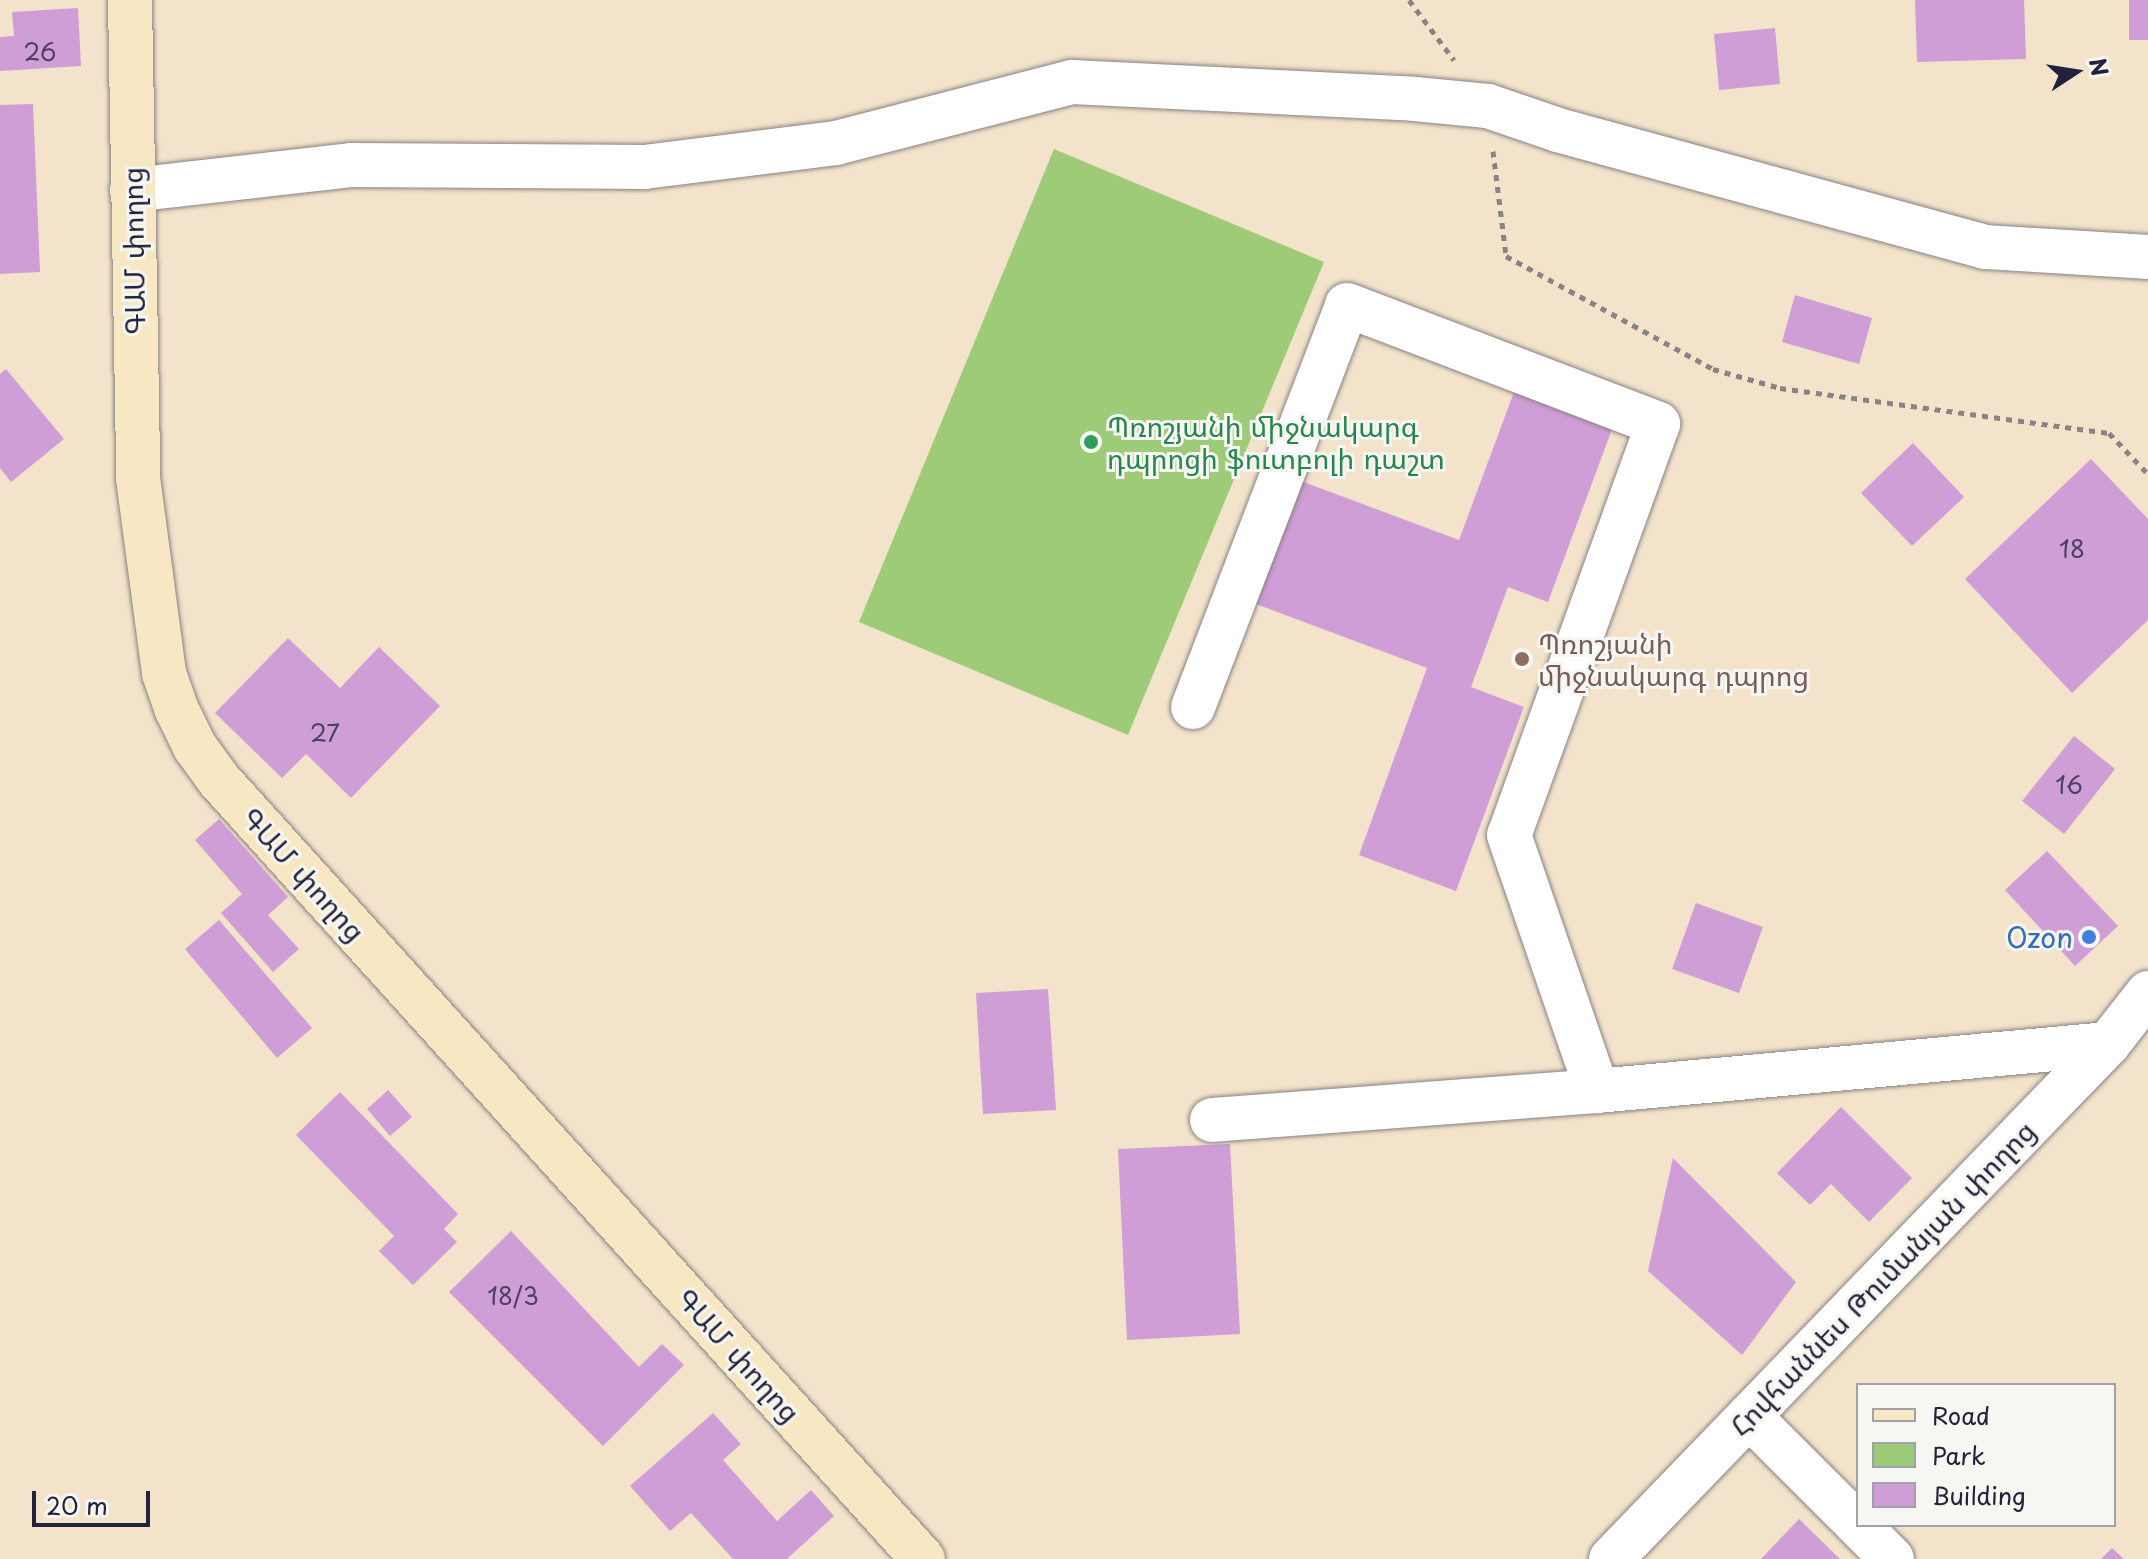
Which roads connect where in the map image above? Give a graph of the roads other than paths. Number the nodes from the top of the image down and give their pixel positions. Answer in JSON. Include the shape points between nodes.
{"nodes":[{"id":1,"x":130,"y":0,"type":"edge"},
{"id":2,"x":132,"y":190,"type":"junction"},
{"id":3,"x":2148,"y":257,"type":"edge"},
{"id":4,"x":1193,"y":707,"type":"dead end"},
{"id":5,"x":2148,"y":993,"type":"edge"},
{"id":6,"x":2108,"y":1044,"type":"junction"},
{"id":7,"x":1597,"y":1091,"type":"junction"},
{"id":8,"x":1212,"y":1120,"type":"dead end"},
{"id":9,"x":1749,"y":1416,"type":"junction"},
{"id":10,"x":1856,"y":1523,"type":"edge"},
{"id":11,"x":1860,"y":1527,"type":"edge"},
{"id":12,"x":923,"y":1559,"type":"edge"},
{"id":13,"x":1611,"y":1559,"type":"edge"},
{"id":14,"x":1892,"y":1559,"type":"edge"}],
"edges":[{"from":1,"to":2,"type":"street","name":"ԳԱՄ փողոց"},
{"from":2,"to":3,"type":"street","via":[[351,165],[644,167],[836,143],[1072,82],[1488,106],[1985,247]]},
{"from":2,"to":12,"type":"street","name":"ԳԱՄ փողոց","via":[[138,478],[164,673],[195,747],[219,780]]},
{"from":4,"to":7,"type":"street","via":[[1347,305],[1658,424],[1509,835]]},
{"from":5,"to":6,"type":"street","name":"Հովհաննես Թումանյան փողոց"},
{"from":6,"to":7,"type":"street"},
{"from":6,"to":9,"type":"street","name":"Հովհաննես Թումանյան փողոց"},
{"from":7,"to":8,"type":"street"},
{"from":9,"to":10,"type":"street"},
{"from":9,"to":13,"type":"street","name":"Հովհաննես Թումանյան փողոց"},
{"from":11,"to":14,"type":"street"}]}
